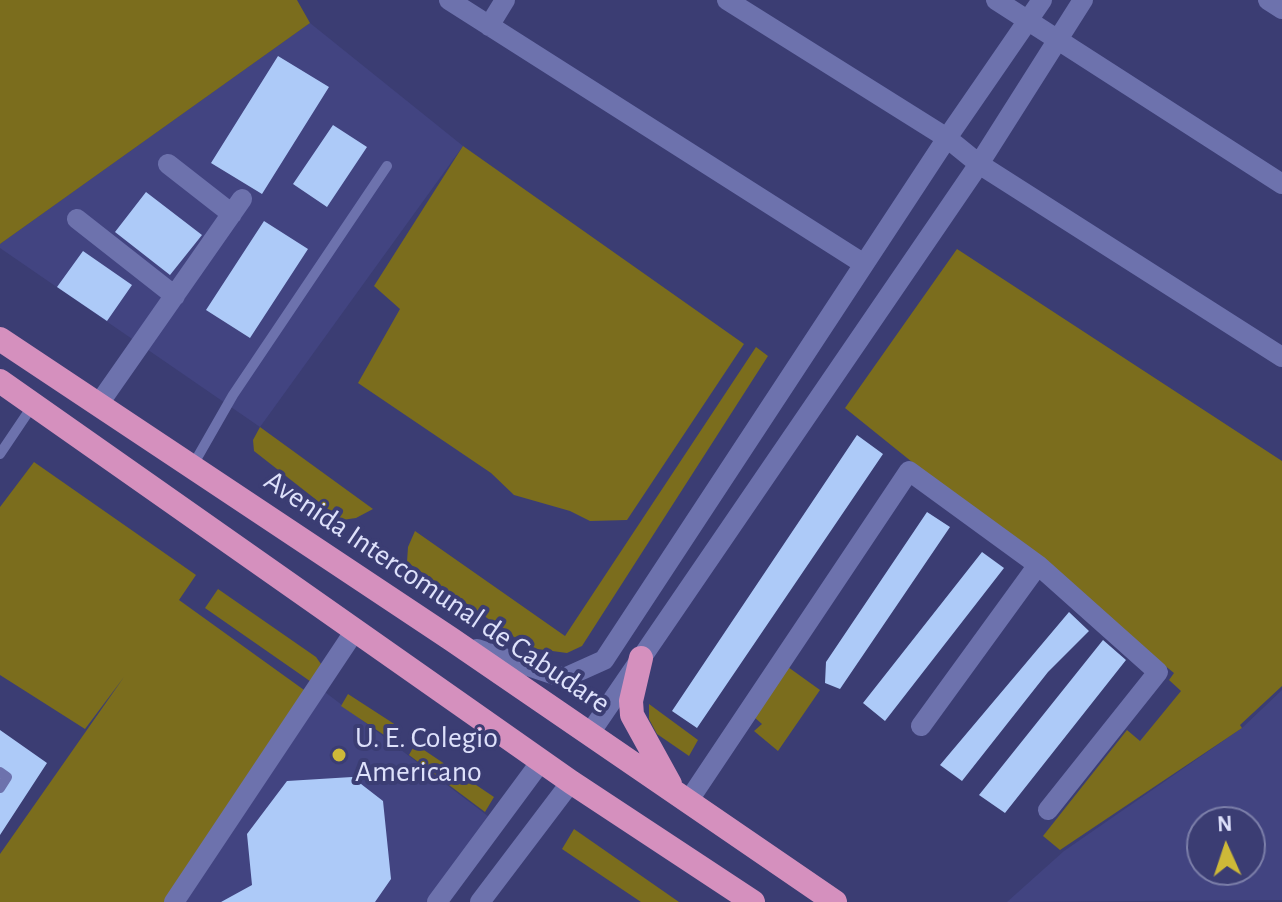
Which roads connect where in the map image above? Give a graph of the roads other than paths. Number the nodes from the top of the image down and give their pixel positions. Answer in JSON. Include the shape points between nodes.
{"nodes":[{"id":1,"x":449,"y":0,"type":"edge"},
{"id":2,"x":505,"y":0,"type":"edge"},
{"id":3,"x":727,"y":0,"type":"edge"},
{"id":4,"x":996,"y":0,"type":"edge"},
{"id":5,"x":1042,"y":0,"type":"edge"},
{"id":6,"x":1083,"y":0,"type":"edge"},
{"id":7,"x":1268,"y":0,"type":"edge"},
{"id":8,"x":1282,"y":9,"type":"edge"},
{"id":9,"x":1029,"y":21,"type":"junction"},
{"id":10,"x":489,"y":26,"type":"junction"},
{"id":11,"x":1058,"y":38,"type":"junction"},
{"id":12,"x":947,"y":138,"type":"junction"},
{"id":13,"x":168,"y":164,"type":"dead end"},
{"id":14,"x":979,"y":164,"type":"junction"},
{"id":15,"x":387,"y":166,"type":"dead end"},
{"id":16,"x":1282,"y":184,"type":"edge"},
{"id":17,"x":77,"y":219,"type":"dead end"},
{"id":18,"x":864,"y":264,"type":"junction"},
{"id":19,"x":175,"y":296,"type":"junction"},
{"id":20,"x":0,"y":339,"type":"edge"},
{"id":21,"x":1282,"y":357,"type":"edge"},
{"id":22,"x":0,"y":381,"type":"edge"},
{"id":23,"x":33,"y":405,"type":"junction"},
{"id":24,"x":98,"y":405,"type":"junction"},
{"id":25,"x":0,"y":454,"type":"edge"},
{"id":26,"x":192,"y":467,"type":"junction"},
{"id":27,"x":1038,"y":565,"type":"junction"},
{"id":28,"x":354,"y":632,"type":"junction"},
{"id":29,"x":451,"y":639,"type":"junction"},
{"id":30,"x":641,"y":658,"type":"junction"},
{"id":31,"x":921,"y":726,"type":"dead end"},
{"id":32,"x":590,"y":733,"type":"junction"},
{"id":33,"x":542,"y":760,"type":"junction"},
{"id":34,"x":0,"y":772,"type":"edge"},
{"id":35,"x":571,"y":782,"type":"junction"},
{"id":36,"x":0,"y":788,"type":"edge"},
{"id":37,"x":681,"y":795,"type":"junction"},
{"id":38,"x":1048,"y":810,"type":"dead end"},
{"id":39,"x":174,"y":902,"type":"edge"},
{"id":40,"x":437,"y":902,"type":"edge"},
{"id":41,"x":480,"y":902,"type":"edge"},
{"id":42,"x":753,"y":902,"type":"edge"},
{"id":43,"x":835,"y":902,"type":"edge"}],
"edges":[{"from":1,"to":10,"type":"street"},
{"from":2,"to":10,"type":"street"},
{"from":3,"to":12,"type":"street"},
{"from":4,"to":9,"type":"street"},
{"from":5,"to":9,"type":"street"},
{"from":6,"to":11,"type":"street"},
{"from":7,"to":8,"type":"street"},
{"from":9,"to":11,"type":"street"},
{"from":9,"to":12,"type":"street"},
{"from":10,"to":18,"type":"street"},
{"from":11,"to":14,"type":"street"},
{"from":11,"to":16,"type":"street"},
{"from":12,"to":14,"type":"street"},
{"from":12,"to":18,"type":"street"},
{"from":13,"to":19,"type":"street","via":[[237,207]]},
{"from":14,"to":21,"type":"street"},
{"from":14,"to":30,"type":"street"},
{"from":15,"to":26,"type":"lane","via":[[233,395]]},
{"from":17,"to":19,"type":"street"},
{"from":18,"to":29,"type":"street","via":[[604,660],[564,678]]},
{"from":19,"to":24,"type":"street"},
{"from":20,"to":24,"type":"highway","name":"Avenida Intercomunal de Cabudare"},
{"from":22,"to":23,"type":"highway"},
{"from":23,"to":25,"type":"lane"},
{"from":23,"to":28,"type":"highway"},
{"from":24,"to":26,"type":"highway","name":"Avenida Intercomunal de Cabudare"},
{"from":26,"to":29,"type":"highway","name":"Avenida Intercomunal de Cabudare"},
{"from":27,"to":31,"type":"street"},
{"from":27,"to":37,"type":"street","via":[[909,471]]},
{"from":27,"to":38,"type":"street","via":[[1158,672]]},
{"from":28,"to":33,"type":"highway"},
{"from":28,"to":39,"type":"street"},
{"from":29,"to":32,"type":"highway","name":"Avenida Intercomunal de Cabudare"},
{"from":30,"to":32,"type":"street"},
{"from":30,"to":37,"type":"highway","via":[[632,715]]},
{"from":32,"to":37,"type":"highway","name":"Avenida Intercomunal de Cabudare"},
{"from":33,"to":35,"type":"highway"},
{"from":33,"to":40,"type":"street"},
{"from":34,"to":36,"type":"lane","via":[[7,777]]},
{"from":35,"to":41,"type":"street"},
{"from":35,"to":42,"type":"highway"},
{"from":37,"to":43,"type":"highway","name":"Avenida Intercomunal de Cabudare"}]}
